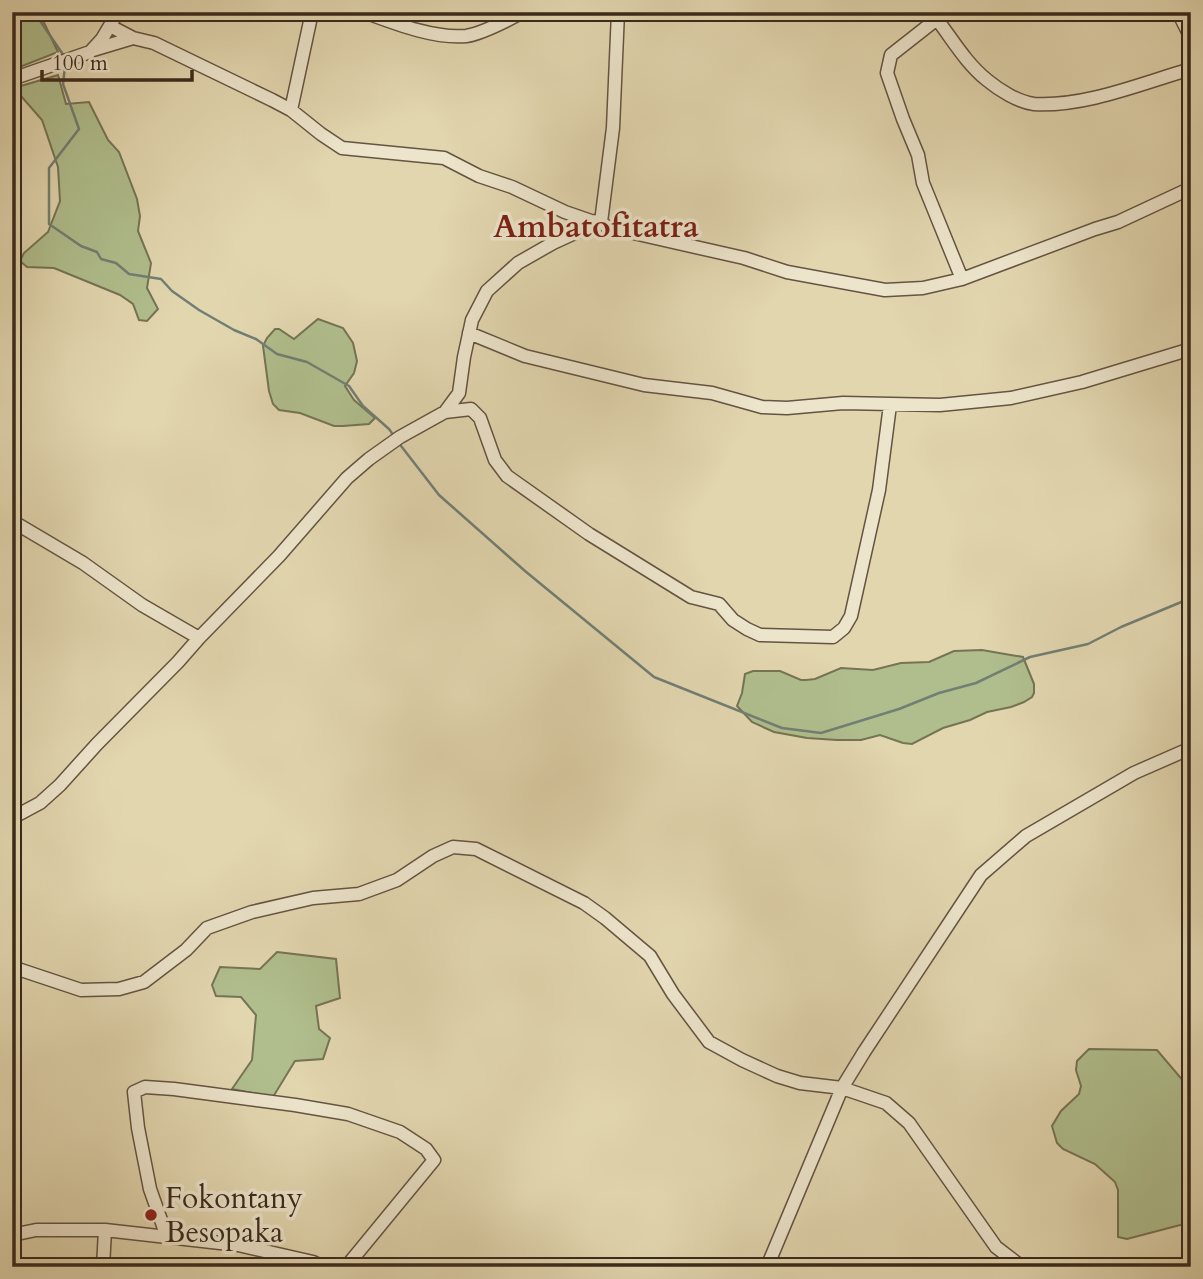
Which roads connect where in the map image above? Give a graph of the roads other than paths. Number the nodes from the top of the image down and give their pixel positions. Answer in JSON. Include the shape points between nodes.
{"nodes":[{"id":1,"x":118,"y":12,"type":"edge"},
{"id":2,"x":312,"y":12,"type":"edge"},
{"id":3,"x":364,"y":12,"type":"edge"},
{"id":4,"x":523,"y":12,"type":"edge"},
{"id":5,"x":618,"y":12,"type":"edge"},
{"id":6,"x":1178,"y":12,"type":"edge"},
{"id":7,"x":110,"y":26,"type":"junction"},
{"id":8,"x":133,"y":37,"type":"junction"},
{"id":9,"x":1191,"y":38,"type":"edge"},
{"id":10,"x":90,"y":52,"type":"junction"},
{"id":11,"x":1191,"y":69,"type":"edge"},
{"id":12,"x":12,"y":79,"type":"edge"},
{"id":13,"x":291,"y":110,"type":"junction"},
{"id":14,"x":1191,"y":188,"type":"edge"},
{"id":15,"x":596,"y":222,"type":"junction"},
{"id":16,"x":962,"y":279,"type":"junction"},
{"id":17,"x":469,"y":333,"type":"junction"},
{"id":18,"x":1191,"y":349,"type":"edge"},
{"id":19,"x":890,"y":405,"type":"junction"},
{"id":20,"x":445,"y":412,"type":"junction"},
{"id":21,"x":12,"y":521,"type":"edge"},
{"id":22,"x":199,"y":638,"type":"junction"},
{"id":23,"x":1191,"y":748,"type":"edge"},
{"id":24,"x":12,"y":818,"type":"edge"},
{"id":25,"x":12,"y":966,"type":"edge"},
{"id":26,"x":842,"y":1088,"type":"junction"},
{"id":27,"x":105,"y":1230,"type":"junction"},
{"id":28,"x":12,"y":1235,"type":"edge"},
{"id":29,"x":167,"y":1237,"type":"junction"},
{"id":30,"x":103,"y":1267,"type":"edge"},
{"id":31,"x":323,"y":1267,"type":"edge"},
{"id":32,"x":346,"y":1267,"type":"edge"},
{"id":33,"x":767,"y":1267,"type":"edge"},
{"id":34,"x":1022,"y":1267,"type":"edge"}],
"edges":[{"from":1,"to":7,"type":"street"},
{"from":2,"to":13,"type":"street"},
{"from":3,"to":4,"type":"street","via":[[402,27],[468,36]]},
{"from":5,"to":15,"type":"street","via":[[613,128]]},
{"from":6,"to":9,"type":"street"},
{"from":7,"to":8,"type":"street"},
{"from":7,"to":10,"type":"street"},
{"from":8,"to":10,"type":"street"},
{"from":8,"to":13,"type":"street"},
{"from":10,"to":12,"type":"street"},
{"from":11,"to":16,"type":"street","via":[[1093,98],[1032,104],[987,80],[939,22],[891,55],[887,73],[918,155],[923,183]]},
{"from":13,"to":15,"type":"street","via":[[342,148],[444,158]]},
{"from":14,"to":16,"type":"street","via":[[1118,222]]},
{"from":15,"to":16,"type":"street","via":[[787,272],[885,290]]},
{"from":15,"to":17,"type":"street","via":[[517,264],[487,291]]},
{"from":17,"to":19,"type":"street","via":[[525,356],[762,407]]},
{"from":17,"to":20,"type":"street","via":[[459,393]]},
{"from":18,"to":19,"type":"street","via":[[1011,398]]},
{"from":19,"to":20,"type":"street","via":[[879,490],[851,616],[833,637],[760,635],[733,620],[719,604],[691,597],[507,476],[495,460],[480,418],[471,409]]},
{"from":20,"to":22,"type":"street","via":[[400,437],[347,478]]},
{"from":21,"to":22,"type":"street"},
{"from":22,"to":24,"type":"street","via":[[60,785],[40,803]]},
{"from":23,"to":26,"type":"street","via":[[1134,773],[1026,836],[981,875]]},
{"from":25,"to":26,"type":"street","via":[[82,989],[119,989],[144,982],[207,928],[313,898],[359,894],[397,880],[453,847],[476,849],[584,902],[605,918],[650,956],[709,1042],[776,1076]]},
{"from":26,"to":33,"type":"street"},
{"from":26,"to":34,"type":"street","via":[[886,1103],[909,1123],[996,1247]]},
{"from":27,"to":28,"type":"street","via":[[36,1230]]},
{"from":27,"to":29,"type":"street"},
{"from":27,"to":30,"type":"street"},
{"from":29,"to":31,"type":"street","via":[[238,1245]]},
{"from":29,"to":32,"type":"street","via":[[150,1189],[138,1128],[134,1092],[145,1087],[348,1114],[400,1132],[426,1149],[435,1160]]}]}
